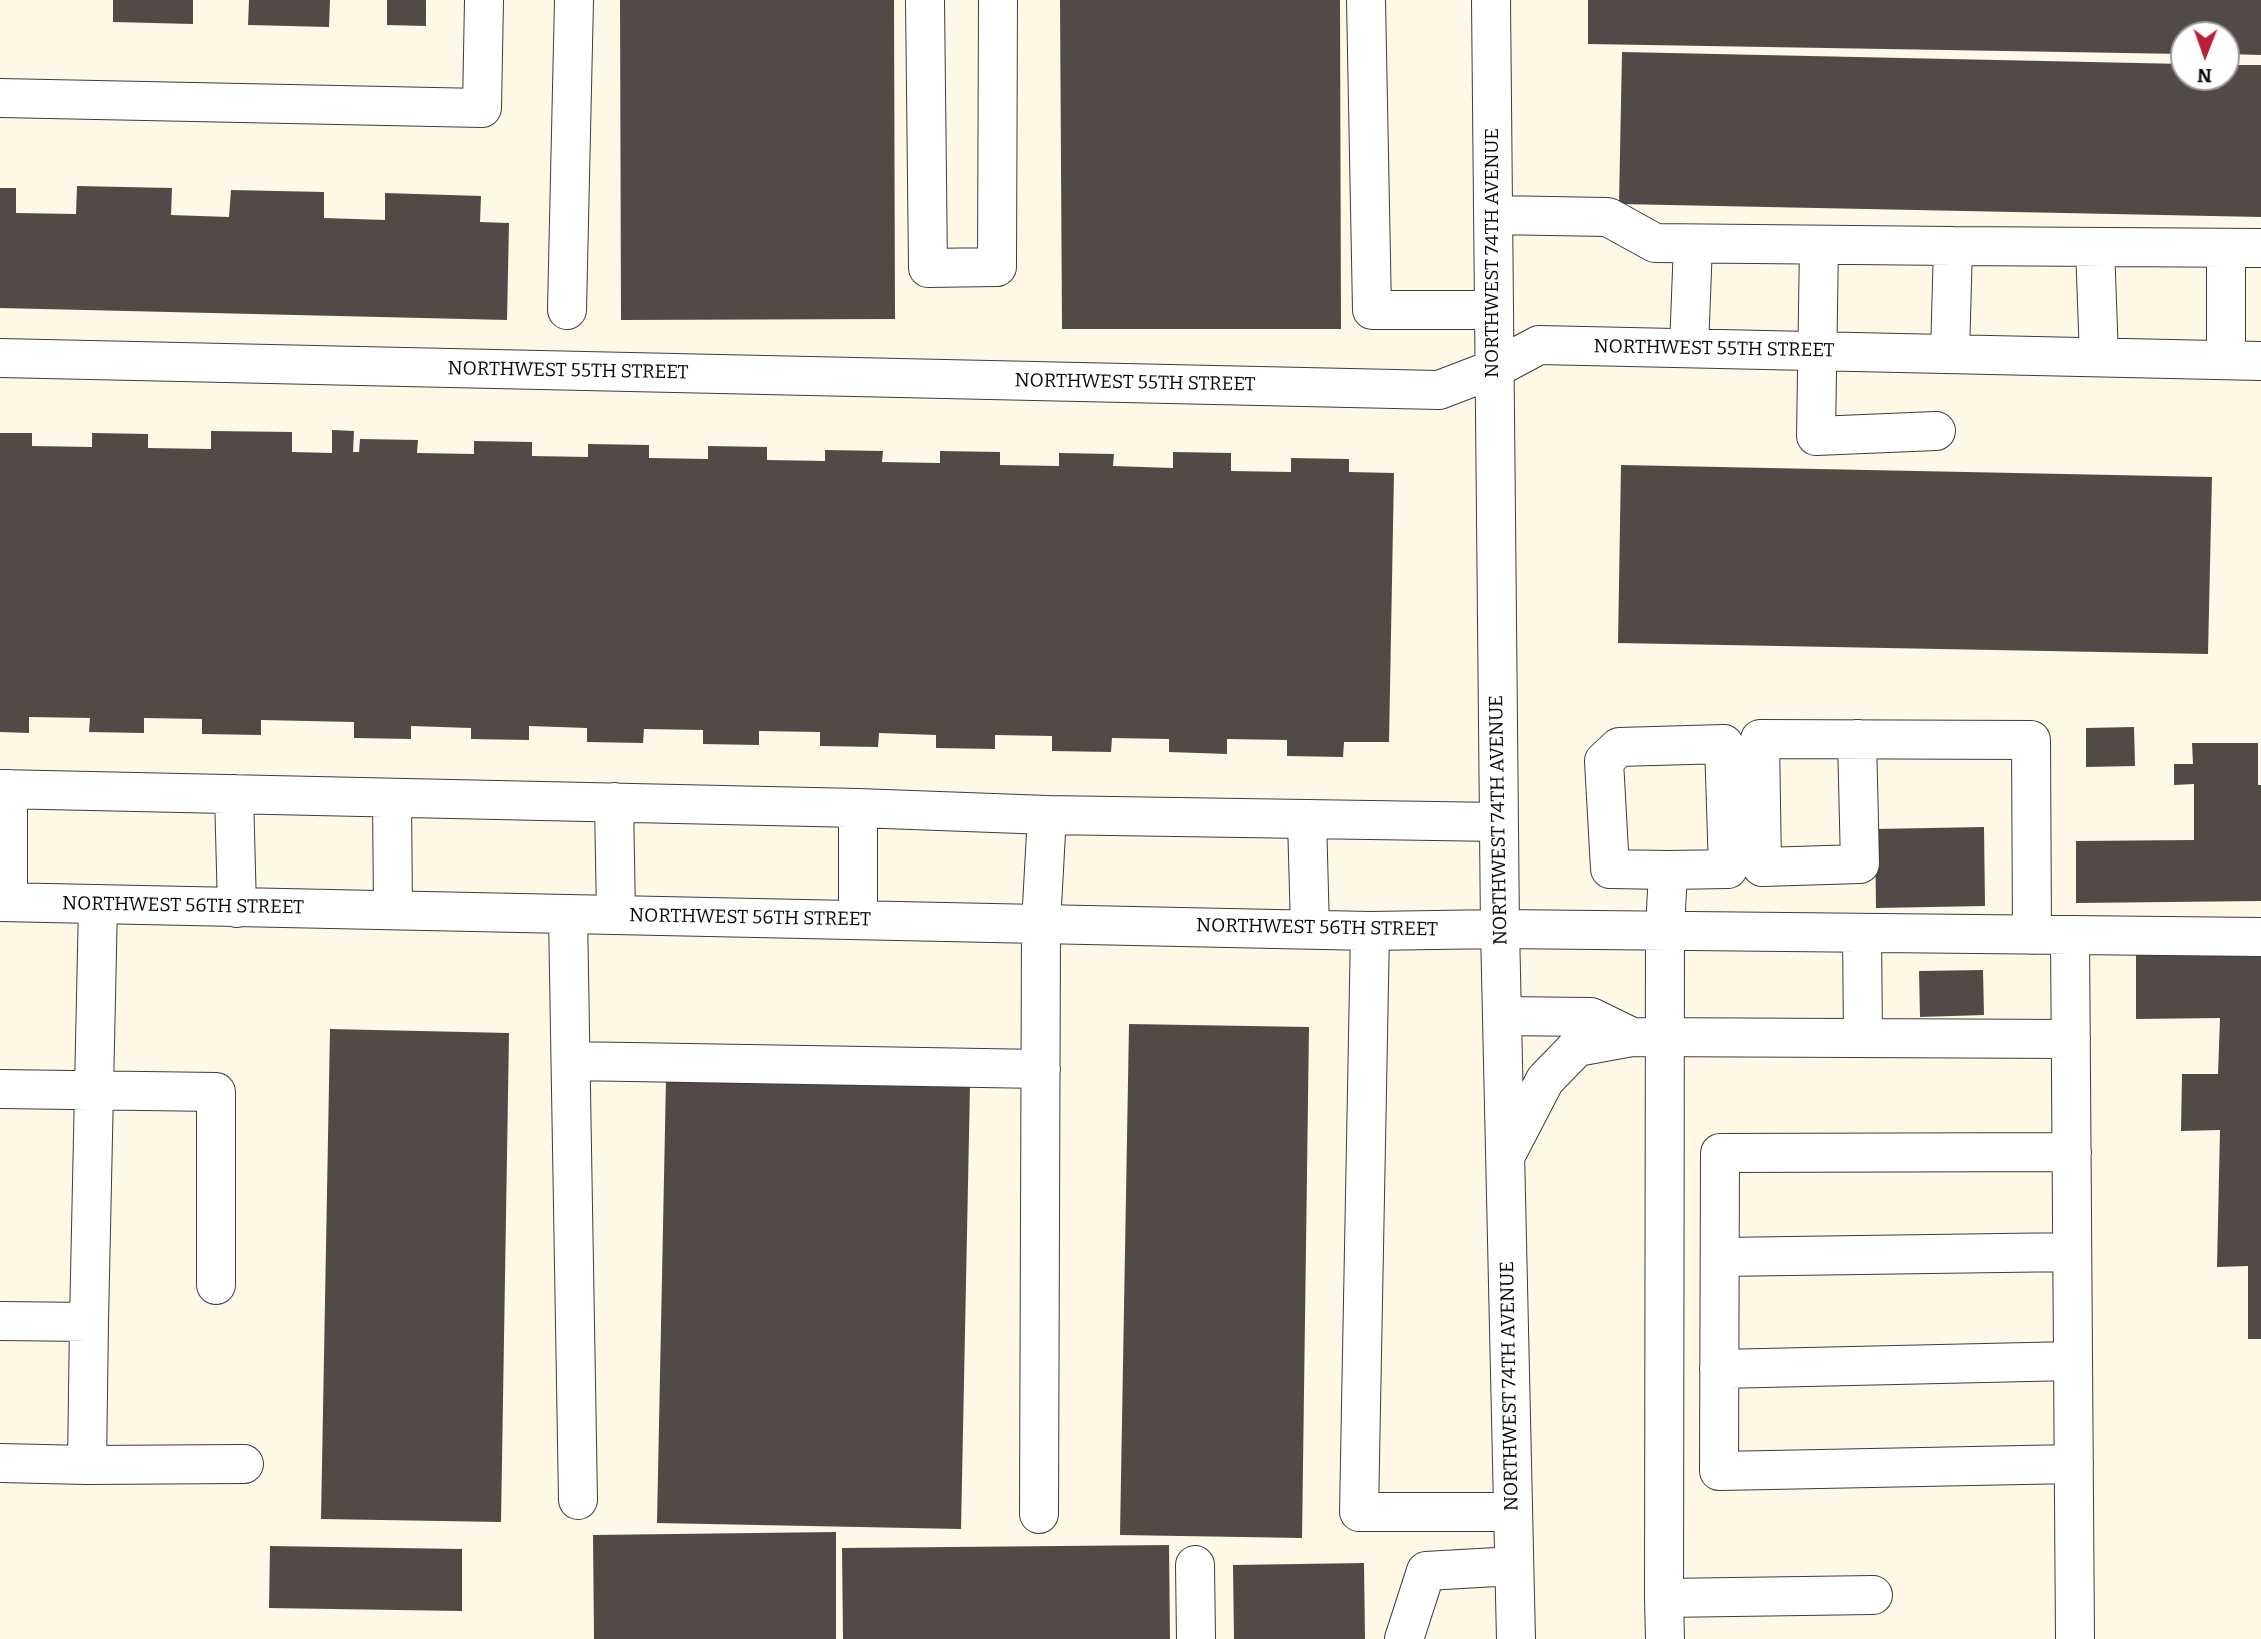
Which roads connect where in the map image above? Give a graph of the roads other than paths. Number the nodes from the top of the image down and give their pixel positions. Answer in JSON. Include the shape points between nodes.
{"nodes":[{"id":1,"x":484,"y":0,"type":"edge"},
{"id":2,"x":574,"y":0,"type":"edge"},
{"id":3,"x":925,"y":0,"type":"edge"},
{"id":4,"x":998,"y":0,"type":"edge"},
{"id":5,"x":1366,"y":0,"type":"edge"},
{"id":6,"x":1491,"y":0,"type":"edge"},
{"id":7,"x":0,"y":98,"type":"edge"},
{"id":8,"x":1493,"y":215,"type":"junction"},
{"id":9,"x":1693,"y":244,"type":"junction"},
{"id":10,"x":1819,"y":245,"type":"junction"},
{"id":11,"x":1953,"y":246,"type":"junction"},
{"id":12,"x":2095,"y":247,"type":"junction"},
{"id":13,"x":2243,"y":248,"type":"edge"},
{"id":14,"x":567,"y":310,"type":"dead end"},
{"id":15,"x":1494,"y":310,"type":"junction"},
{"id":16,"x":1689,"y":348,"type":"junction"},
{"id":17,"x":1817,"y":351,"type":"junction"},
{"id":18,"x":1950,"y":354,"type":"junction"},
{"id":19,"x":2099,"y":357,"type":"junction"},
{"id":20,"x":0,"y":358,"type":"edge"},
{"id":21,"x":2244,"y":361,"type":"edge"},
{"id":22,"x":1494,"y":369,"type":"junction"},
{"id":23,"x":1936,"y":431,"type":"dead end"},
{"id":24,"x":1857,"y":739,"type":"dead end"},
{"id":25,"x":4,"y":789,"type":"edge"},
{"id":26,"x":234,"y":794,"type":"junction"},
{"id":27,"x":392,"y":798,"type":"junction"},
{"id":28,"x":614,"y":802,"type":"junction"},
{"id":29,"x":858,"y":808,"type":"junction"},
{"id":30,"x":1047,"y":814,"type":"junction"},
{"id":31,"x":1307,"y":819,"type":"junction"},
{"id":32,"x":1499,"y":822,"type":"junction"},
{"id":33,"x":1668,"y":870,"type":"dead end"},
{"id":34,"x":4,"y":902,"type":"edge"},
{"id":35,"x":98,"y":904,"type":"junction"},
{"id":36,"x":237,"y":908,"type":"junction"},
{"id":37,"x":393,"y":910,"type":"junction"},
{"id":38,"x":568,"y":914,"type":"junction"},
{"id":39,"x":616,"y":915,"type":"junction"},
{"id":40,"x":858,"y":920,"type":"junction"},
{"id":41,"x":1041,"y":923,"type":"junction"},
{"id":42,"x":1310,"y":929,"type":"junction"},
{"id":43,"x":1500,"y":929,"type":"junction"},
{"id":44,"x":1665,"y":930,"type":"junction"},
{"id":45,"x":1370,"y":931,"type":"junction"},
{"id":46,"x":1862,"y":933,"type":"junction"},
{"id":47,"x":2032,"y":935,"type":"junction"},
{"id":48,"x":2070,"y":935,"type":"junction"},
{"id":49,"x":2261,"y":937,"type":"edge"},
{"id":50,"x":1502,"y":1016,"type":"junction"},
{"id":51,"x":1649,"y":1037,"type":"junction"},
{"id":52,"x":1863,"y":1038,"type":"junction"},
{"id":53,"x":2071,"y":1039,"type":"junction"},
{"id":54,"x":571,"y":1061,"type":"junction"},
{"id":55,"x":1041,"y":1069,"type":"junction"},
{"id":56,"x":0,"y":1089,"type":"edge"},
{"id":57,"x":94,"y":1091,"type":"junction"},
{"id":58,"x":2071,"y":1153,"type":"junction"},
{"id":59,"x":1505,"y":1156,"type":"junction"},
{"id":60,"x":2072,"y":1252,"type":"junction"},
{"id":61,"x":1720,"y":1257,"type":"junction"},
{"id":62,"x":216,"y":1285,"type":"dead end"},
{"id":63,"x":0,"y":1321,"type":"edge"},
{"id":64,"x":89,"y":1322,"type":"junction"},
{"id":65,"x":2073,"y":1362,"type":"junction"},
{"id":66,"x":1719,"y":1369,"type":"junction"},
{"id":67,"x":0,"y":1463,"type":"edge"},
{"id":68,"x":244,"y":1464,"type":"dead end"},
{"id":69,"x":2074,"y":1464,"type":"junction"},
{"id":70,"x":87,"y":1465,"type":"junction"},
{"id":71,"x":578,"y":1500,"type":"dead end"},
{"id":72,"x":1513,"y":1512,"type":"junction"},
{"id":73,"x":1039,"y":1514,"type":"dead end"},
{"id":74,"x":1195,"y":1565,"type":"dead end"},
{"id":75,"x":1514,"y":1566,"type":"junction"},
{"id":76,"x":1874,"y":1595,"type":"dead end"},
{"id":77,"x":1664,"y":1598,"type":"junction"},
{"id":78,"x":1196,"y":1639,"type":"edge"},
{"id":79,"x":1404,"y":1639,"type":"edge"},
{"id":80,"x":1516,"y":1639,"type":"edge"},
{"id":81,"x":1665,"y":1639,"type":"edge"},
{"id":82,"x":2075,"y":1639,"type":"edge"}],
"edges":[{"from":1,"to":7,"type":"street","via":[[482,108]]},
{"from":2,"to":14,"type":"street"},
{"from":3,"to":4,"type":"street","via":[[928,268],[997,267]]},
{"from":5,"to":15,"type":"street","via":[[1372,310]]},
{"from":6,"to":8,"type":"street","name":"NORTHWEST 74TH AVENUE"},
{"from":8,"to":9,"type":"street","via":[[1608,217],[1655,243]]},
{"from":8,"to":15,"type":"street","name":"NORTHWEST 74TH AVENUE"},
{"from":9,"to":10,"type":"street"},
{"from":9,"to":16,"type":"street"},
{"from":10,"to":11,"type":"street"},
{"from":10,"to":17,"type":"street"},
{"from":11,"to":12,"type":"street"},
{"from":11,"to":18,"type":"street"},
{"from":12,"to":13,"type":"street"},
{"from":12,"to":19,"type":"street"},
{"from":13,"to":21,"type":"street"},
{"from":15,"to":22,"type":"street","name":"NORTHWEST 74TH AVENUE"},
{"from":16,"to":17,"type":"street","name":"NORTHWEST 55TH STREET"},
{"from":16,"to":22,"type":"street","name":"NORTHWEST 55TH STREET","via":[[1539,345]]},
{"from":17,"to":18,"type":"street","name":"NORTHWEST 55TH STREET"},
{"from":17,"to":23,"type":"street","via":[[1816,436]]},
{"from":18,"to":19,"type":"street","name":"NORTHWEST 55TH STREET"},
{"from":19,"to":21,"type":"street","name":"NORTHWEST 55TH STREET"},
{"from":20,"to":22,"type":"street","name":"NORTHWEST 55TH STREET","via":[[1439,390]]},
{"from":22,"to":32,"type":"street","name":"NORTHWEST 74TH AVENUE"},
{"from":24,"to":47,"type":"street","via":[[2031,740]]},
{"from":25,"to":26,"type":"street"},
{"from":25,"to":34,"type":"street"},
{"from":26,"to":27,"type":"street"},
{"from":26,"to":36,"type":"street"},
{"from":27,"to":28,"type":"street"},
{"from":27,"to":37,"type":"street"},
{"from":28,"to":29,"type":"street"},
{"from":28,"to":39,"type":"street"},
{"from":29,"to":30,"type":"street"},
{"from":29,"to":40,"type":"street"},
{"from":30,"to":31,"type":"street"},
{"from":30,"to":41,"type":"street"},
{"from":31,"to":32,"type":"street"},
{"from":31,"to":42,"type":"street"},
{"from":32,"to":43,"type":"street","name":"NORTHWEST 74TH AVENUE"},
{"from":33,"to":44,"type":"street"},
{"from":34,"to":35,"type":"street","name":"NORTHWEST 56TH STREET"},
{"from":35,"to":36,"type":"street","name":"NORTHWEST 56TH STREET"},
{"from":35,"to":57,"type":"street"},
{"from":36,"to":37,"type":"street","name":"NORTHWEST 56TH STREET"},
{"from":37,"to":38,"type":"street","name":"NORTHWEST 56TH STREET"},
{"from":38,"to":39,"type":"street","name":"NORTHWEST 56TH STREET"},
{"from":38,"to":54,"type":"street"},
{"from":39,"to":40,"type":"street","name":"NORTHWEST 56TH STREET"},
{"from":40,"to":41,"type":"street","name":"NORTHWEST 56TH STREET"},
{"from":41,"to":42,"type":"street","name":"NORTHWEST 56TH STREET"},
{"from":41,"to":55,"type":"street"},
{"from":42,"to":45,"type":"street","name":"NORTHWEST 56TH STREET"},
{"from":43,"to":44,"type":"street","name":"NORTHWEST 56TH STREET"},
{"from":43,"to":45,"type":"street","name":"NORTHWEST 56TH STREET"},
{"from":43,"to":50,"type":"street","name":"NORTHWEST 74TH AVENUE"},
{"from":44,"to":46,"type":"street","name":"NORTHWEST 56TH STREET"},
{"from":44,"to":51,"type":"street"},
{"from":45,"to":72,"type":"street","via":[[1359,1512]]},
{"from":46,"to":47,"type":"street","name":"NORTHWEST 56TH STREET"},
{"from":46,"to":52,"type":"street"},
{"from":47,"to":48,"type":"street","name":"NORTHWEST 56TH STREET"},
{"from":48,"to":49,"type":"street","name":"NORTHWEST 56TH STREET"},
{"from":48,"to":53,"type":"street"},
{"from":50,"to":51,"type":"street","via":[[1591,1017]]},
{"from":50,"to":59,"type":"street","name":"NORTHWEST 74TH AVENUE"},
{"from":51,"to":52,"type":"street"},
{"from":51,"to":59,"type":"street","via":[[1577,1047],[1545,1080]]},
{"from":51,"to":77,"type":"street"},
{"from":52,"to":53,"type":"street"},
{"from":53,"to":58,"type":"street"},
{"from":54,"to":55,"type":"street"},
{"from":54,"to":71,"type":"street"},
{"from":55,"to":73,"type":"street"},
{"from":56,"to":57,"type":"street"},
{"from":57,"to":62,"type":"street","via":[[216,1092]]},
{"from":57,"to":64,"type":"street"},
{"from":58,"to":60,"type":"street"},
{"from":58,"to":61,"type":"street","via":[[1720,1153]]},
{"from":59,"to":72,"type":"street","name":"NORTHWEST 74TH AVENUE"},
{"from":60,"to":61,"type":"street"},
{"from":60,"to":65,"type":"street"},
{"from":61,"to":66,"type":"street"},
{"from":63,"to":64,"type":"street"},
{"from":64,"to":70,"type":"street"},
{"from":65,"to":66,"type":"street"},
{"from":65,"to":69,"type":"street"},
{"from":66,"to":69,"type":"street","via":[[1719,1471]]},
{"from":67,"to":70,"type":"street"},
{"from":68,"to":70,"type":"street"},
{"from":69,"to":82,"type":"street"},
{"from":72,"to":75,"type":"street","name":"NORTHWEST 74TH AVENUE"},
{"from":74,"to":78,"type":"street"},
{"from":75,"to":79,"type":"street","via":[[1426,1571]]},
{"from":75,"to":80,"type":"street","name":"NORTHWEST 74TH AVENUE"},
{"from":76,"to":77,"type":"street"},
{"from":77,"to":81,"type":"street"}]}
